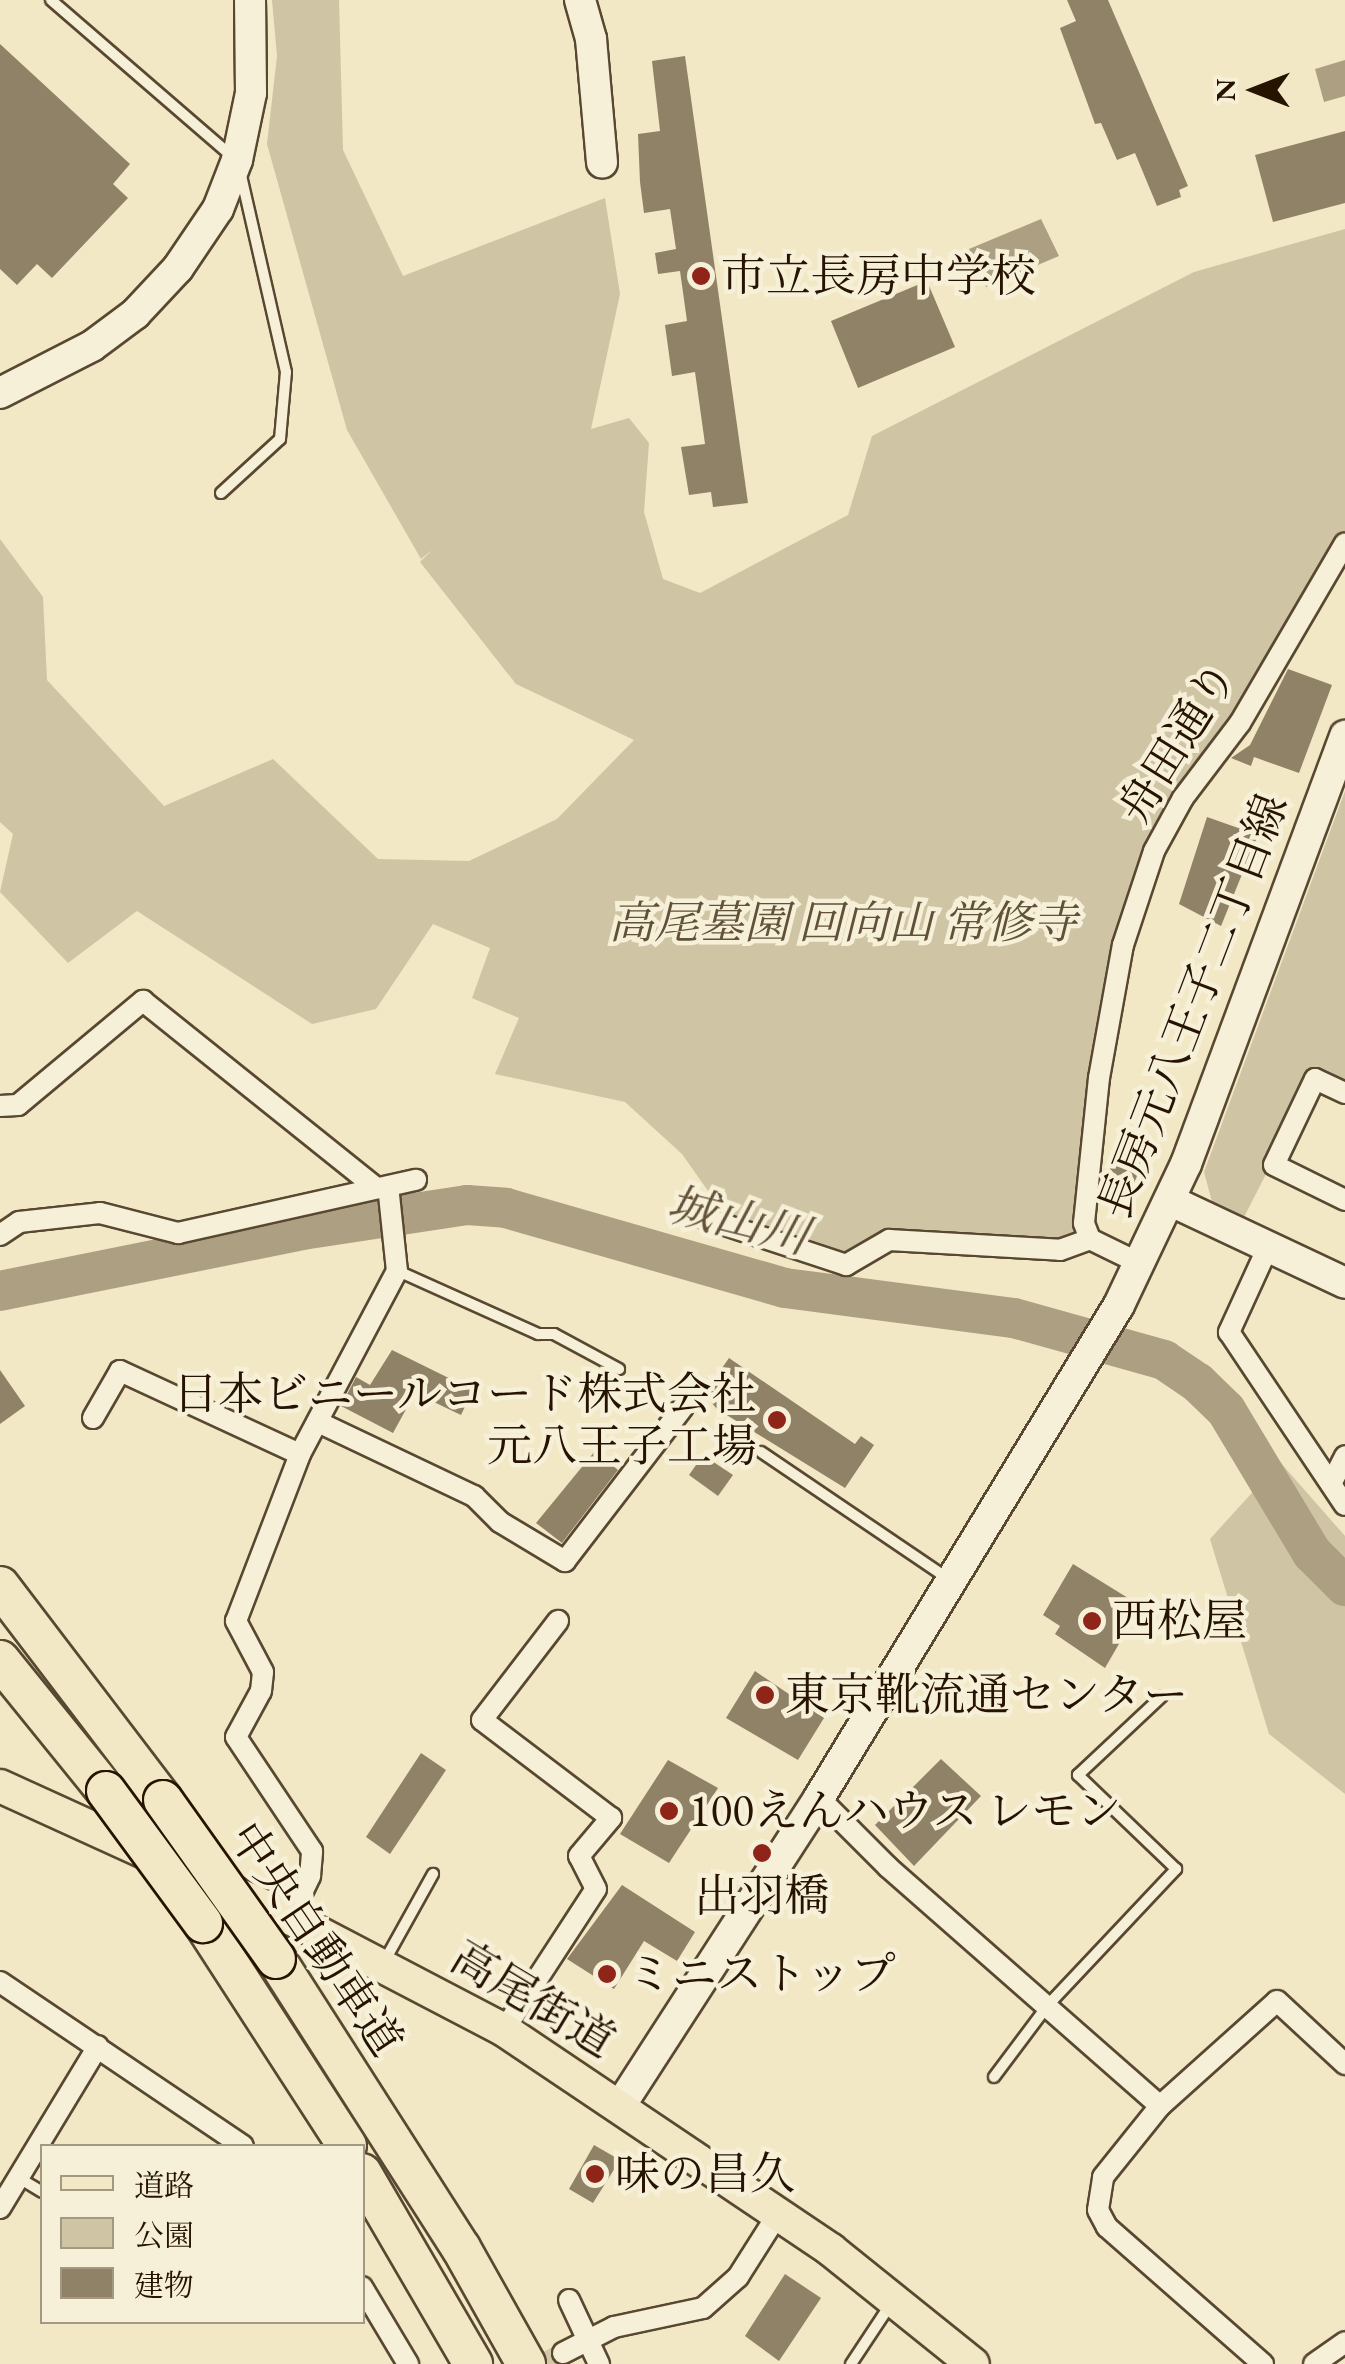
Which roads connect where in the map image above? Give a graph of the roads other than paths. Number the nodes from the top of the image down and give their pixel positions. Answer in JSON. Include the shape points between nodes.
{"nodes":[{"id":1,"x":51,"y":0,"type":"edge"},
{"id":2,"x":250,"y":0,"type":"edge"},
{"id":3,"x":580,"y":0,"type":"edge"},
{"id":4,"x":237,"y":160,"type":"junction"},
{"id":5,"x":602,"y":163,"type":"dead end"},
{"id":6,"x":0,"y":393,"type":"edge"},
{"id":7,"x":221,"y":492,"type":"dead end"},
{"id":8,"x":1345,"y":543,"type":"edge"},
{"id":9,"x":1345,"y":736,"type":"edge"},
{"id":10,"x":1345,"y":1093,"type":"edge"},
{"id":11,"x":0,"y":1106,"type":"edge"},
{"id":12,"x":416,"y":1180,"type":"dead end"},
{"id":13,"x":384,"y":1188,"type":"junction"},
{"id":14,"x":1345,"y":1200,"type":"edge"},
{"id":15,"x":1170,"y":1201,"type":"junction"},
{"id":16,"x":704,"y":1218,"type":"dead end"},
{"id":17,"x":0,"y":1235,"type":"edge"},
{"id":18,"x":1090,"y":1239,"type":"junction"},
{"id":19,"x":1268,"y":1247,"type":"junction"},
{"id":20,"x":1141,"y":1264,"type":"junction"},
{"id":21,"x":396,"y":1271,"type":"junction"},
{"id":22,"x":1345,"y":1283,"type":"edge"},
{"id":23,"x":620,"y":1368,"type":"dead end"},
{"id":24,"x":683,"y":1407,"type":"dead end"},
{"id":25,"x":93,"y":1418,"type":"dead end"},
{"id":26,"x":318,"y":1422,"type":"junction"},
{"id":27,"x":760,"y":1452,"type":"dead end"},
{"id":28,"x":300,"y":1454,"type":"junction"},
{"id":29,"x":1345,"y":1456,"type":"edge"},
{"id":30,"x":1331,"y":1484,"type":"junction"},
{"id":31,"x":1345,"y":1504,"type":"edge"},
{"id":32,"x":953,"y":1582,"type":"junction"},
{"id":33,"x":0,"y":1586,"type":"edge"},
{"id":34,"x":558,"y":1621,"type":"dead end"},
{"id":35,"x":0,"y":1660,"type":"edge"},
{"id":36,"x":1162,"y":1696,"type":"dead end"},
{"id":37,"x":0,"y":1786,"type":"edge"},
{"id":38,"x":818,"y":1798,"type":"junction"},
{"id":39,"x":433,"y":1874,"type":"dead end"},
{"id":40,"x":290,"y":1918,"type":"junction"},
{"id":41,"x":384,"y":1963,"type":"junction"},
{"id":42,"x":0,"y":1982,"type":"edge"},
{"id":43,"x":1048,"y":2005,"type":"junction"},
{"id":44,"x":504,"y":2030,"type":"junction"},
{"id":45,"x":98,"y":2046,"type":"junction"},
{"id":46,"x":1345,"y":2064,"type":"edge"},
{"id":47,"x":994,"y":2077,"type":"dead end"},
{"id":48,"x":620,"y":2106,"type":"junction"},
{"id":49,"x":1160,"y":2106,"type":"junction"},
{"id":50,"x":240,"y":2144,"type":"edge"},
{"id":51,"x":347,"y":2144,"type":"edge"},
{"id":52,"x":365,"y":2177,"type":"edge"},
{"id":53,"x":19,"y":2178,"type":"junction"},
{"id":54,"x":40,"y":2191,"type":"edge"},
{"id":55,"x":0,"y":2208,"type":"edge"},
{"id":56,"x":778,"y":2214,"type":"junction"},
{"id":57,"x":365,"y":2292,"type":"edge"},
{"id":58,"x":896,"y":2296,"type":"junction"},
{"id":59,"x":568,"y":2300,"type":"dead end"},
{"id":60,"x":588,"y":2341,"type":"junction"},
{"id":61,"x":1345,"y":2342,"type":"edge"},
{"id":62,"x":563,"y":2353,"type":"tunnel mouth"},
{"id":63,"x":408,"y":2364,"type":"edge"},
{"id":64,"x":474,"y":2364,"type":"edge"},
{"id":65,"x":526,"y":2364,"type":"edge"},
{"id":66,"x":600,"y":2364,"type":"edge"},
{"id":67,"x":851,"y":2364,"type":"edge"},
{"id":68,"x":973,"y":2364,"type":"edge"},
{"id":69,"x":1262,"y":2364,"type":"edge"},
{"id":70,"x":1314,"y":2364,"type":"edge"}],
"edges":[{"from":1,"to":4,"type":"lane"},
{"from":2,"to":4,"type":"street","via":[[251,92]]},
{"from":3,"to":5,"type":"street","via":[[592,39]]},
{"from":4,"to":6,"type":"street","via":[[218,210],[135,314],[92,346]]},
{"from":4,"to":7,"type":"lane","via":[[286,372],[280,439]]},
{"from":8,"to":18,"type":"street","name":"舟田通り","via":[[1240,723],[1182,798],[1154,851],[1112,1000],[1084,1224]]},
{"from":9,"to":15,"type":"street","name":"長房元八王子二丁目線"},
{"from":10,"to":14,"type":"street","via":[[1315,1079],[1274,1165]]},
{"from":11,"to":13,"type":"street","via":[[18,1105],[142,1001]]},
{"from":12,"to":13,"type":"street"},
{"from":13,"to":17,"type":"street","via":[[178,1233],[100,1214],[18,1222]]},
{"from":13,"to":21,"type":"street","via":[[397,1237]]},
{"from":15,"to":19,"type":"street"},
{"from":15,"to":20,"type":"street","name":"長房元八王子二丁目線"},
{"from":16,"to":18,"type":"street","via":[[846,1264],[889,1240],[1060,1250]]},
{"from":18,"to":20,"type":"street"},
{"from":19,"to":22,"type":"street"},
{"from":19,"to":30,"type":"street","via":[[1229,1332]]},
{"from":20,"to":32,"type":"street","name":"長房元八王子二丁目線"},
{"from":21,"to":23,"type":"lane"},
{"from":21,"to":26,"type":"street"},
{"from":24,"to":26,"type":"street","via":[[565,1561],[500,1522],[474,1496]]},
{"from":25,"to":28,"type":"street","via":[[120,1371]]},
{"from":26,"to":28,"type":"street"},
{"from":27,"to":32,"type":"lane"},
{"from":28,"to":40,"type":"street","via":[[236,1621],[263,1672],[261,1691],[236,1737],[312,1851],[310,1876]]},
{"from":29,"to":30,"type":"street"},
{"from":30,"to":31,"type":"street"},
{"from":32,"to":38,"type":"street"},
{"from":33,"to":65,"type":"highway","name":"中央自動車道","bridge":true,"via":[[276,1959],[451,2232]]},
{"from":34,"to":44,"type":"street","via":[[482,1720],[611,1818],[579,1856],[596,1889]]},
{"from":35,"to":51,"type":"highway","name":"中央自動車道","bridge":true,"via":[[203,1923]]},
{"from":36,"to":43,"type":"lane","via":[[1078,1775],[1176,1869]]},
{"from":37,"to":40,"type":"main road","name":"高尾街道"},
{"from":38,"to":43,"type":"street"},
{"from":38,"to":48,"type":"street"},
{"from":39,"to":41,"type":"lane"},
{"from":40,"to":41,"type":"main road","name":"高尾街道"},
{"from":41,"to":44,"type":"main road","name":"高尾街道"},
{"from":42,"to":45,"type":"street"},
{"from":43,"to":47,"type":"lane"},
{"from":43,"to":49,"type":"street"},
{"from":44,"to":48,"type":"main road","name":"高尾街道"},
{"from":45,"to":50,"type":"street"},
{"from":45,"to":53,"type":"street"},
{"from":46,"to":49,"type":"street","via":[[1277,2001]]},
{"from":48,"to":56,"type":"main road","name":"高尾街道"},
{"from":49,"to":69,"type":"street","via":[[1103,2177],[1098,2210],[1158,2276]]},
{"from":52,"to":64,"type":"highway"},
{"from":53,"to":54,"type":"lane"},
{"from":53,"to":55,"type":"street"},
{"from":56,"to":58,"type":"main road","name":"高尾街道"},
{"from":56,"to":60,"type":"street","via":[[726,2293],[703,2308],[614,2328]]},
{"from":57,"to":63,"type":"street"},
{"from":58,"to":67,"type":"lane"},
{"from":58,"to":68,"type":"main road","name":"高尾街道"},
{"from":59,"to":60,"type":"street"},
{"from":60,"to":62,"type":"street"},
{"from":60,"to":66,"type":"street"},
{"from":61,"to":70,"type":"street"}]}
